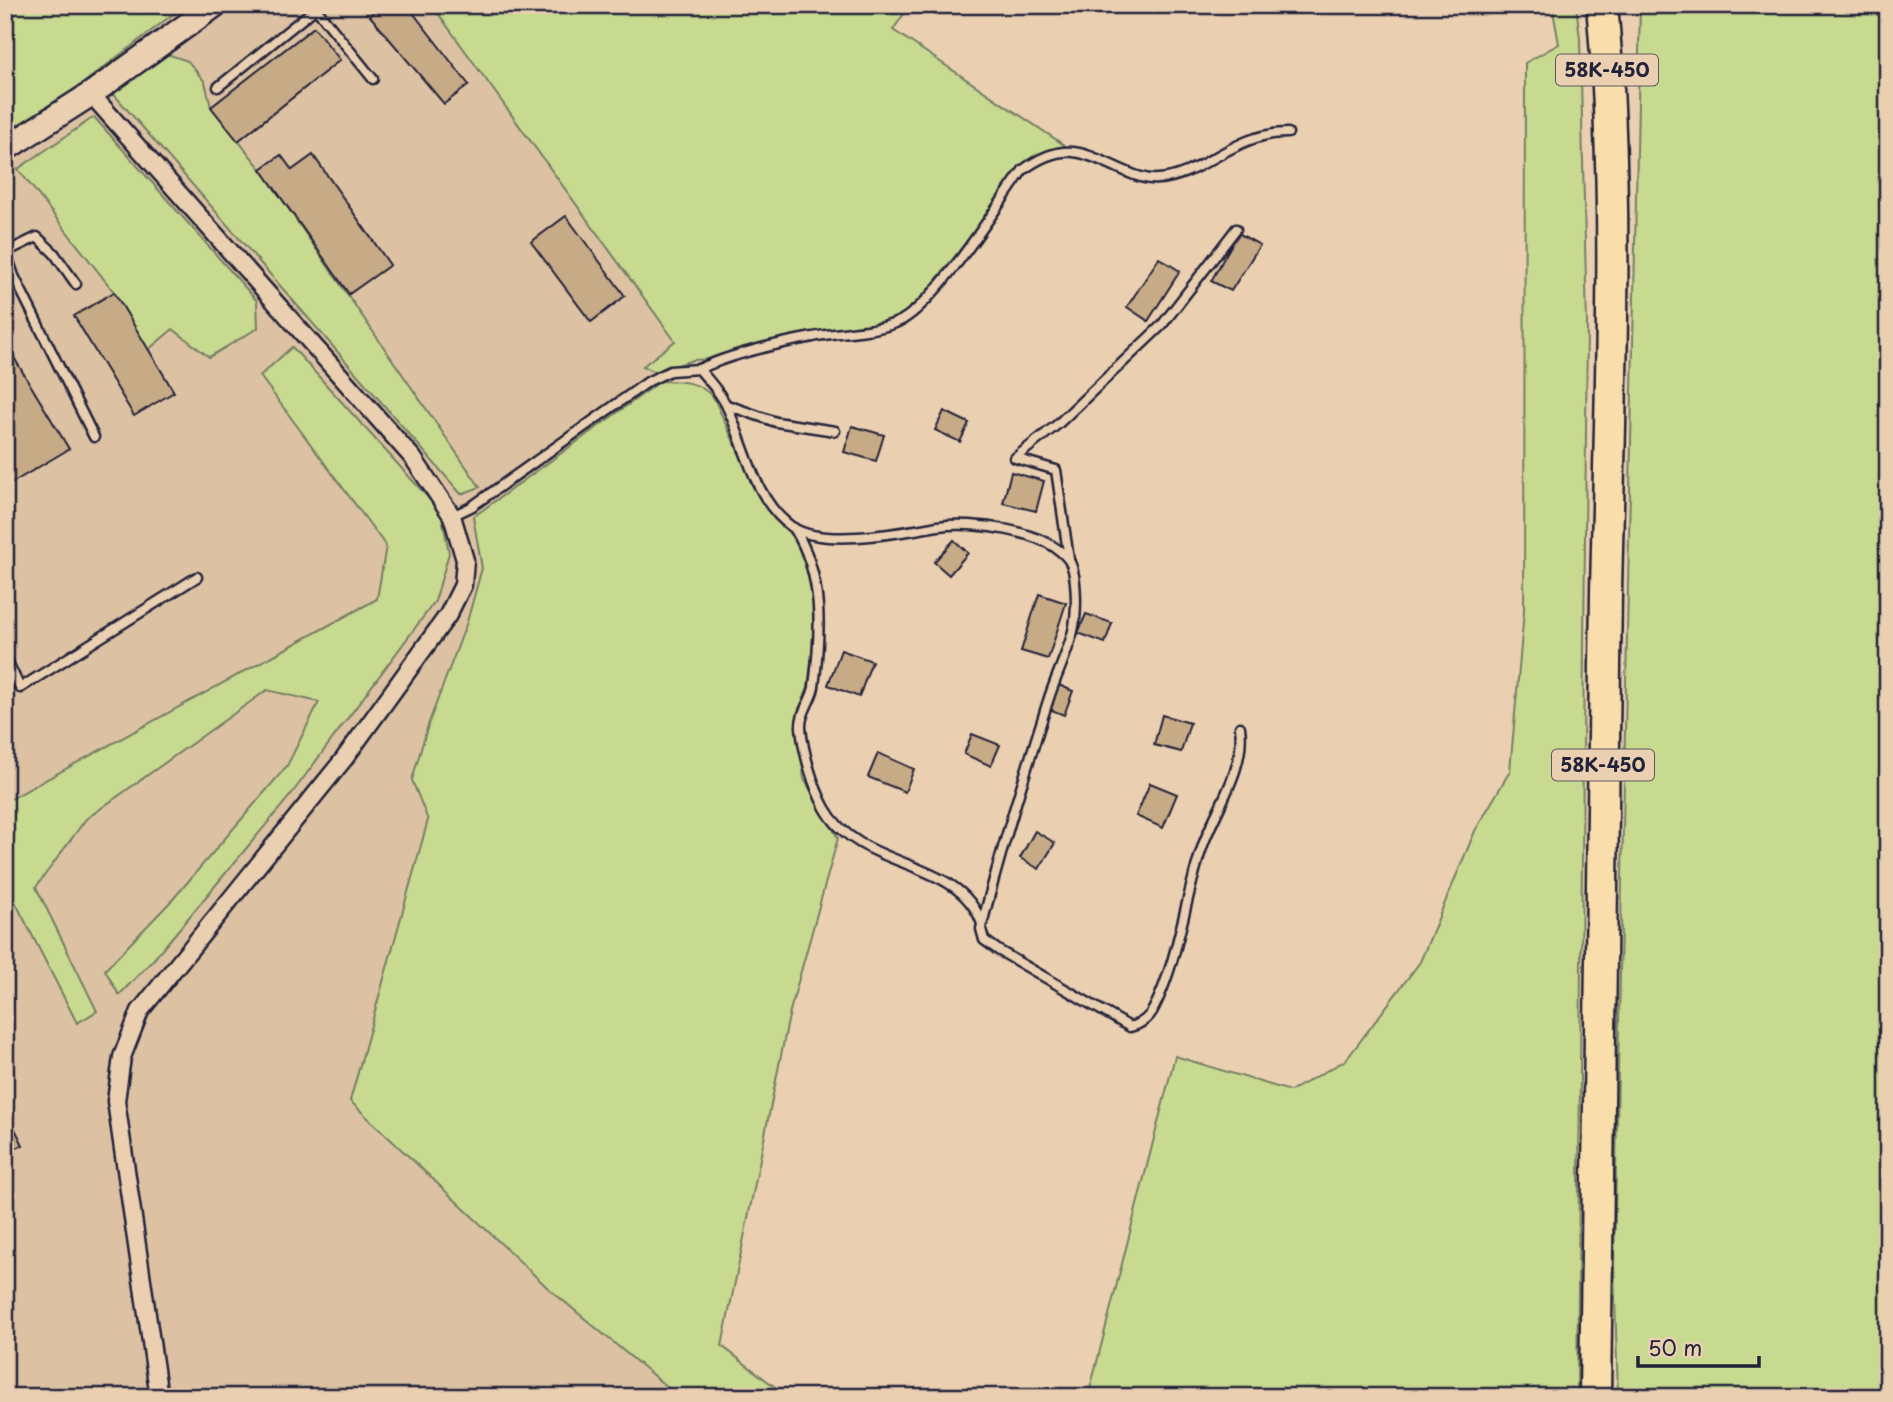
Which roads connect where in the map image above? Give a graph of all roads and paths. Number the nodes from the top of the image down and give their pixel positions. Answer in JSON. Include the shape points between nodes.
{"nodes":[{"id":1,"x":215,"y":5,"type":"edge"},
{"id":2,"x":1602,"y":5,"type":"edge"},
{"id":3,"x":314,"y":7,"type":"edge"},
{"id":4,"x":373,"y":79,"type":"dead end"},
{"id":5,"x":218,"y":87,"type":"dead end"},
{"id":6,"x":91,"y":94,"type":"junction"},
{"id":7,"x":1288,"y":133,"type":"dead end"},
{"id":8,"x":5,"y":149,"type":"edge"},
{"id":9,"x":1236,"y":229,"type":"dead end"},
{"id":10,"x":5,"y":251,"type":"edge"},
{"id":11,"x":76,"y":284,"type":"dead end"},
{"id":12,"x":699,"y":369,"type":"junction"},
{"id":13,"x":727,"y":405,"type":"junction"},
{"id":14,"x":835,"y":431,"type":"dead end"},
{"id":15,"x":94,"y":437,"type":"dead end"},
{"id":16,"x":452,"y":516,"type":"junction"},
{"id":17,"x":794,"y":528,"type":"junction"},
{"id":18,"x":1069,"y":559,"type":"junction"},
{"id":19,"x":197,"y":577,"type":"dead end"},
{"id":20,"x":5,"y":656,"type":"edge"},
{"id":21,"x":1240,"y":727,"type":"dead end"},
{"id":22,"x":983,"y":925,"type":"junction"},
{"id":23,"x":159,"y":1397,"type":"edge"},
{"id":24,"x":1595,"y":1397,"type":"edge"}],
"edges":[{"from":1,"to":6,"type":"street"},
{"from":2,"to":24,"type":"highway","number":"58К-450","via":[[1612,287]]},
{"from":3,"to":4,"type":"lane"},
{"from":3,"to":5,"type":"lane"},
{"from":6,"to":8,"type":"street"},
{"from":6,"to":16,"type":"street","via":[[413,458]]},
{"from":7,"to":12,"type":"lane","via":[[1252,137],[1156,180],[1070,149],[1039,158],[1023,170],[941,283],[901,321],[801,340]]},
{"from":9,"to":18,"type":"lane","via":[[1161,325],[1058,424],[1015,458],[1056,470]]},
{"from":10,"to":11,"type":"lane","via":[[37,237]]},
{"from":10,"to":15,"type":"lane","via":[[13,276]]},
{"from":12,"to":13,"type":"lane"},
{"from":12,"to":16,"type":"lane","via":[[670,371],[649,381]]},
{"from":13,"to":14,"type":"lane","via":[[776,422]]},
{"from":13,"to":17,"type":"lane","via":[[755,478],[773,508]]},
{"from":16,"to":23,"type":"street","via":[[465,560],[463,585],[448,615],[344,759],[140,1011],[122,1057],[116,1101]]},
{"from":17,"to":18,"type":"lane","via":[[819,535],[870,537],[976,524],[1010,530]]},
{"from":17,"to":22,"type":"lane","via":[[808,550],[819,602],[814,690],[801,725],[825,809],[869,851],[920,869],[964,893]]},
{"from":18,"to":22,"type":"lane","via":[[1077,592],[1074,630],[1006,832]]},
{"from":19,"to":20,"type":"lane","via":[[20,688]]},
{"from":21,"to":22,"type":"lane","via":[[1242,743],[1202,848],[1155,1006],[1139,1025],[1130,1027],[998,950],[984,940]]}]}
